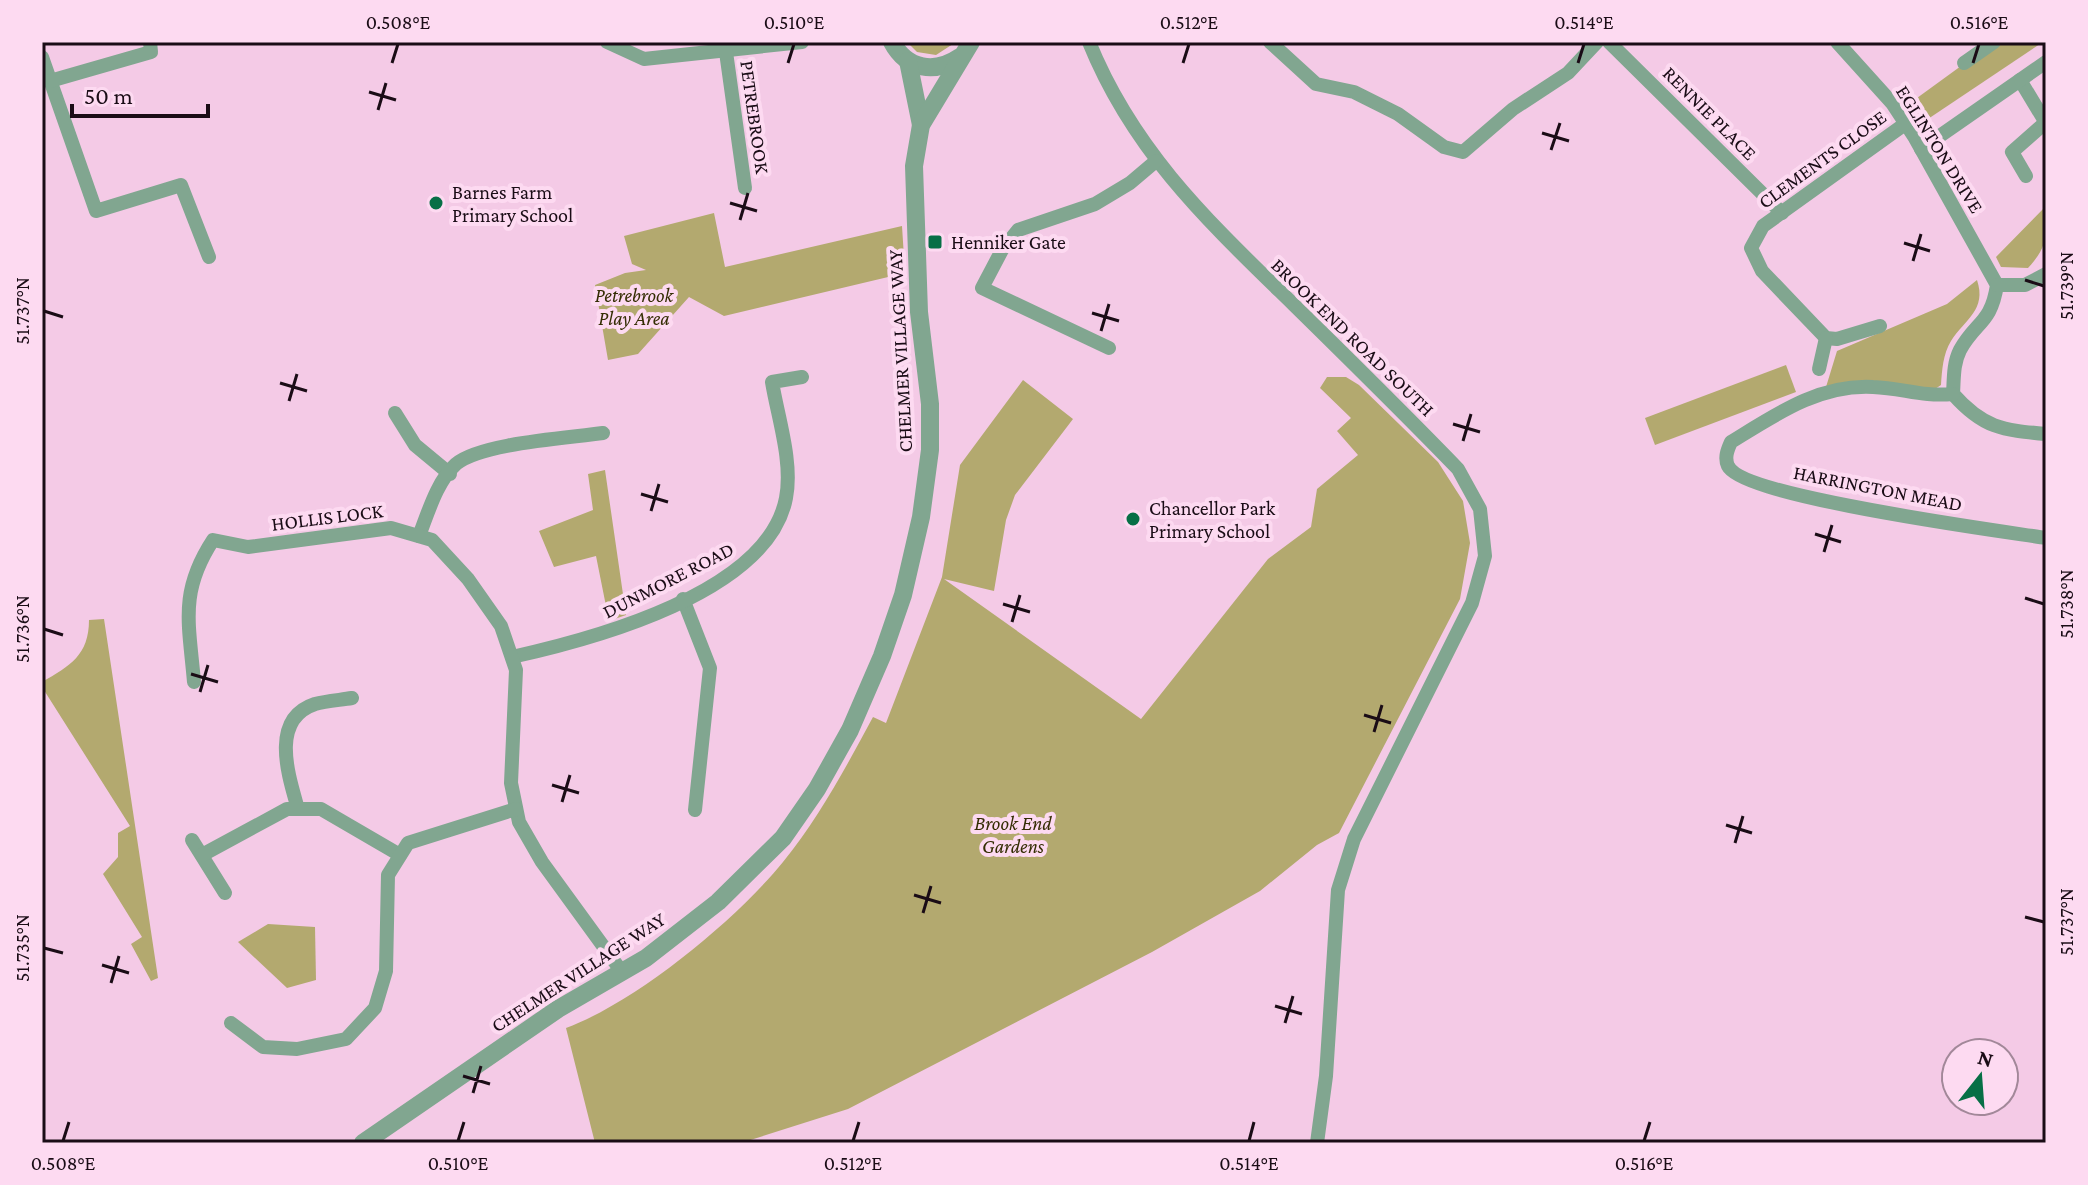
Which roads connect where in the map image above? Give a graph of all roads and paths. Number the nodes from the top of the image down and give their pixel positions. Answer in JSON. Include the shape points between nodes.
{"nodes":[{"id":1,"x":150,"y":42,"type":"edge"},
{"id":2,"x":607,"y":42,"type":"edge"},
{"id":3,"x":802,"y":42,"type":"edge"},
{"id":4,"x":892,"y":42,"type":"edge"},
{"id":5,"x":1089,"y":42,"type":"edge"},
{"id":6,"x":1270,"y":42,"type":"edge"},
{"id":7,"x":1597,"y":42,"type":"edge"},
{"id":8,"x":1609,"y":42,"type":"edge"},
{"id":9,"x":1837,"y":42,"type":"edge"},
{"id":10,"x":1994,"y":42,"type":"edge"},
{"id":11,"x":969,"y":47,"type":"edge"},
{"id":12,"x":726,"y":52,"type":"junction"},
{"id":13,"x":42,"y":57,"type":"edge"},
{"id":14,"x":908,"y":61,"type":"junction"},
{"id":15,"x":2046,"y":62,"type":"edge"},
{"id":16,"x":1964,"y":63,"type":"dead end"},
{"id":17,"x":2020,"y":80,"type":"junction"},
{"id":18,"x":50,"y":81,"type":"junction"},
{"id":19,"x":2046,"y":123,"type":"edge"},
{"id":20,"x":1905,"y":124,"type":"junction"},
{"id":21,"x":921,"y":125,"type":"junction"},
{"id":22,"x":1921,"y":149,"type":"junction"},
{"id":23,"x":1156,"y":161,"type":"junction"},
{"id":24,"x":2026,"y":176,"type":"dead end"},
{"id":25,"x":745,"y":188,"type":"dead end"},
{"id":26,"x":1782,"y":213,"type":"junction"},
{"id":27,"x":209,"y":257,"type":"dead end"},
{"id":28,"x":2046,"y":274,"type":"edge"},
{"id":29,"x":1997,"y":285,"type":"junction"},
{"id":30,"x":1880,"y":326,"type":"dead end"},
{"id":31,"x":1826,"y":338,"type":"junction"},
{"id":32,"x":1109,"y":348,"type":"dead end"},
{"id":33,"x":1819,"y":369,"type":"dead end"},
{"id":34,"x":802,"y":377,"type":"dead end"},
{"id":35,"x":1953,"y":394,"type":"junction"},
{"id":36,"x":395,"y":413,"type":"dead end"},
{"id":37,"x":603,"y":433,"type":"dead end"},
{"id":38,"x":2046,"y":434,"type":"edge"},
{"id":39,"x":450,"y":474,"type":"junction"},
{"id":40,"x":419,"y":536,"type":"junction"},
{"id":41,"x":2046,"y":538,"type":"edge"},
{"id":42,"x":683,"y":599,"type":"junction"},
{"id":43,"x":512,"y":657,"type":"junction"},
{"id":44,"x":194,"y":682,"type":"dead end"},
{"id":45,"x":352,"y":698,"type":"dead end"},
{"id":46,"x":298,"y":809,"type":"junction"},
{"id":47,"x":516,"y":809,"type":"junction"},
{"id":48,"x":695,"y":810,"type":"dead end"},
{"id":49,"x":192,"y":840,"type":"dead end"},
{"id":50,"x":202,"y":855,"type":"junction"},
{"id":51,"x":400,"y":855,"type":"junction"},
{"id":52,"x":225,"y":893,"type":"dead end"},
{"id":53,"x":622,"y":972,"type":"junction"},
{"id":54,"x":231,"y":1023,"type":"dead end"},
{"id":55,"x":363,"y":1143,"type":"edge"},
{"id":56,"x":1317,"y":1143,"type":"edge"}],
"edges":[{"from":1,"to":18,"type":"street","via":[[151,52]]},
{"from":2,"to":12,"type":"street","via":[[644,59]]},
{"from":3,"to":12,"type":"street"},
{"from":4,"to":14,"type":"street","name":"CHELMER VILLAGE WAY"},
{"from":5,"to":23,"type":"street","name":"BROOK END ROAD SOUTH","via":[[1122,109]]},
{"from":6,"to":7,"type":"street","via":[[1316,84],[1354,92],[1398,114],[1444,147],[1463,152],[1513,109],[1568,73]]},
{"from":8,"to":26,"type":"street","name":"RENNIE PLACE"},
{"from":9,"to":20,"type":"street","name":"EGLINTON DRIVE"},
{"from":10,"to":16,"type":"street"},
{"from":11,"to":14,"type":"street","name":"CHELMER VILLAGE WAY","via":[[935,68]]},
{"from":11,"to":21,"type":"street","name":"CHELMER VILLAGE WAY"},
{"from":12,"to":25,"type":"street","name":"PETREBROOK"},
{"from":13,"to":18,"type":"street"},
{"from":14,"to":21,"type":"street","name":"CHELMER VILLAGE WAY"},
{"from":15,"to":17,"type":"street"},
{"from":17,"to":19,"type":"street"},
{"from":17,"to":22,"type":"street"},
{"from":18,"to":27,"type":"street","via":[[96,211],[181,185]]},
{"from":19,"to":24,"type":"street","via":[[2012,152]]},
{"from":20,"to":22,"type":"street","name":"EGLINTON DRIVE"},
{"from":20,"to":26,"type":"street","name":"CLEMENTS CLOSE"},
{"from":21,"to":53,"type":"street","name":"CHELMER VILLAGE WAY","via":[[914,166],[930,450],[903,595],[882,656],[850,730],[783,838],[718,902]]},
{"from":22,"to":29,"type":"street","name":"EGLINTON DRIVE"},
{"from":23,"to":32,"type":"street","via":[[1095,204],[1018,230],[982,288]]},
{"from":23,"to":56,"type":"street","name":"BROOK END ROAD SOUTH","via":[[1230,244],[1458,469],[1475,494],[1485,531],[1485,556],[1472,603],[1354,839],[1338,890]]},
{"from":26,"to":31,"type":"street","name":"CLEMENTS CLOSE","via":[[1755,235],[1754,259]]},
{"from":28,"to":29,"type":"street","via":[[2025,285]]},
{"from":29,"to":35,"type":"street","via":[[1992,312],[1960,350]]},
{"from":30,"to":31,"type":"street"},
{"from":31,"to":33,"type":"street"},
{"from":34,"to":42,"type":"street","name":"DUNMORE ROAD","via":[[772,382],[787,496],[776,530],[754,558]]},
{"from":35,"to":38,"type":"street","via":[[1973,417],[1990,426]]},
{"from":35,"to":41,"type":"street","name":"HARRINGTON MEAD","via":[[1911,395],[1874,387],[1827,392],[1796,403],[1731,442],[1728,466],[1780,489],[1872,511]]},
{"from":36,"to":39,"type":"street","via":[[415,445]]},
{"from":37,"to":39,"type":"street","via":[[494,448],[457,464]]},
{"from":39,"to":40,"type":"street","via":[[434,497]]},
{"from":40,"to":43,"type":"street","name":"HOLLIS LOCK","via":[[432,540],[468,579],[501,626]]},
{"from":40,"to":44,"type":"street","name":"HOLLIS LOCK","via":[[391,528],[248,547],[213,540],[197,565],[187,599]]},
{"from":42,"to":43,"type":"street","name":"DUNMORE ROAD","via":[[607,633]]},
{"from":42,"to":48,"type":"street","via":[[710,668]]},
{"from":43,"to":47,"type":"street","name":"HOLLIS LOCK","via":[[516,670],[511,783]]},
{"from":45,"to":46,"type":"street","via":[[312,705],[292,722],[284,744]]},
{"from":46,"to":50,"type":"street","via":[[250,826]]},
{"from":46,"to":51,"type":"street","via":[[321,809]]},
{"from":47,"to":51,"type":"street","via":[[408,843]]},
{"from":47,"to":53,"type":"street","name":"HOLLIS LOCK","via":[[542,862]]},
{"from":49,"to":50,"type":"street"},
{"from":50,"to":52,"type":"street"},
{"from":51,"to":54,"type":"street","via":[[388,875],[386,971],[375,1008],[346,1039],[297,1049],[263,1047]]},
{"from":53,"to":55,"type":"street","name":"CHELMER VILLAGE WAY","via":[[558,1009]]}]}
